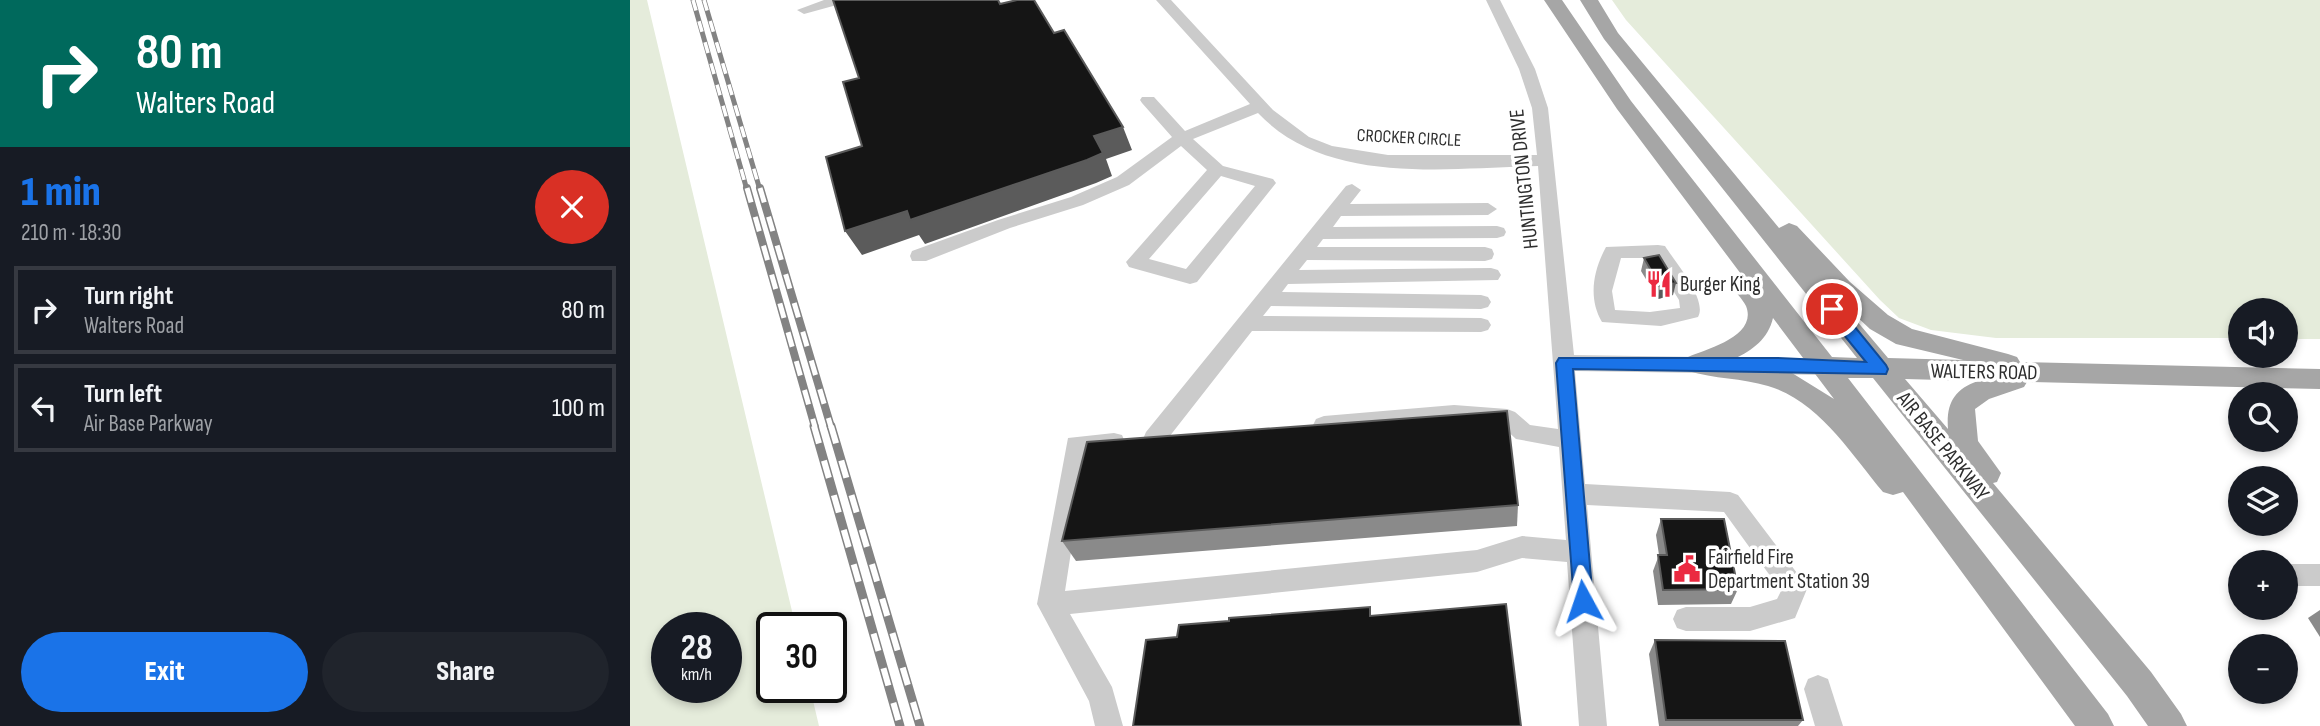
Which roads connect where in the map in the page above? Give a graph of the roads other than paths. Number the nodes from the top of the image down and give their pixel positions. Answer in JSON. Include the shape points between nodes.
{"nodes":[{"id":1,"x":839,"y":0,"type":"edge"},
{"id":2,"x":1163,"y":0,"type":"edge"},
{"id":3,"x":1493,"y":0,"type":"edge"},
{"id":4,"x":1553,"y":0,"type":"edge"},
{"id":5,"x":1589,"y":0,"type":"edge"},
{"id":6,"x":804,"y":10,"type":"dead end"},
{"id":7,"x":1148,"y":100,"type":"dead end"},
{"id":8,"x":1261,"y":106,"type":"junction"},
{"id":9,"x":1684,"y":128,"type":"junction"},
{"id":10,"x":1182,"y":138,"type":"junction"},
{"id":11,"x":1654,"y":144,"type":"junction"},
{"id":12,"x":1547,"y":160,"type":"junction"},
{"id":13,"x":1217,"y":170,"type":"junction"},
{"id":14,"x":1352,"y":190,"type":"dead end"},
{"id":15,"x":1336,"y":209,"type":"junction"},
{"id":16,"x":1488,"y":209,"type":"dead end"},
{"id":17,"x":1497,"y":232,"type":"dead end"},
{"id":18,"x":1318,"y":233,"type":"junction"},
{"id":19,"x":1613,"y":252,"type":"joint"},
{"id":20,"x":1302,"y":253,"type":"junction"},
{"id":21,"x":1485,"y":254,"type":"dead end"},
{"id":22,"x":919,"y":256,"type":"dead end"},
{"id":23,"x":1491,"y":275,"type":"dead end"},
{"id":24,"x":1283,"y":277,"type":"junction"},
{"id":25,"x":1265,"y":299,"type":"junction"},
{"id":26,"x":1480,"y":302,"type":"dead end"},
{"id":27,"x":1246,"y":323,"type":"junction"},
{"id":28,"x":1481,"y":325,"type":"dead end"},
{"id":29,"x":1564,"y":363,"type":"junction"},
{"id":30,"x":1697,"y":364,"type":"junction"},
{"id":31,"x":1825,"y":367,"type":"junction"},
{"id":32,"x":1880,"y":369,"type":"junction"},
{"id":33,"x":2037,"y":373,"type":"junction"},
{"id":34,"x":2320,"y":379,"type":"edge"},
{"id":35,"x":1304,"y":426,"type":"edge"},
{"id":36,"x":1182,"y":436,"type":"edge"},
{"id":37,"x":1154,"y":439,"type":"junction"},
{"id":38,"x":1571,"y":440,"type":"junction"},
{"id":39,"x":1575,"y":494,"type":"junction"},
{"id":40,"x":1579,"y":552,"type":"junction"},
{"id":41,"x":1969,"y":555,"type":"junction"},
{"id":42,"x":2298,"y":575,"type":"edge"},
{"id":43,"x":2320,"y":575,"type":"edge"},
{"id":44,"x":1050,"y":604,"type":"junction"},
{"id":45,"x":1686,"y":619,"type":"dead end"},
{"id":46,"x":2139,"y":684,"type":"junction"},
{"id":47,"x":1818,"y":689,"type":"dead end"},
{"id":48,"x":1109,"y":726,"type":"edge"},
{"id":49,"x":1593,"y":726,"type":"edge"},
{"id":50,"x":1829,"y":726,"type":"edge"},
{"id":51,"x":2096,"y":726,"type":"edge"},
{"id":52,"x":2169,"y":726,"type":"edge"}],
"edges":[{"from":1,"to":6,"type":"street"},
{"from":2,"to":8,"type":"street","name":"CROCKER CIRCLE"},
{"from":3,"to":12,"type":"street","name":"HUNTINGTON DRIVE","via":[[1536,91]]},
{"from":4,"to":11,"type":"main road"},
{"from":5,"to":9,"type":"main road","name":"AIR BASE PARKWAY","via":[[1610,35]]},
{"from":7,"to":10,"type":"street"},
{"from":8,"to":10,"type":"street"},
{"from":8,"to":12,"type":"street","name":"CROCKER CIRCLE","via":[[1303,141],[1360,158]]},
{"from":9,"to":32,"type":"main road","name":"AIR BASE PARKWAY"},
{"from":9,"to":33,"type":"main road","via":[[1879,322],[1905,337]]},
{"from":10,"to":13,"type":"street"},
{"from":10,"to":22,"type":"street","via":[[1123,181]]},
{"from":11,"to":30,"type":"main road","via":[[1694,217],[1758,305],[1760,315],[1753,338]]},
{"from":11,"to":31,"type":"main road"},
{"from":12,"to":29,"type":"street","name":"HUNTINGTON DRIVE"},
{"from":13,"to":13,"type":"street","via":[[1267,183],[1190,277],[1136,262]]},
{"from":14,"to":15,"type":"street"},
{"from":15,"to":16,"type":"street"},
{"from":15,"to":18,"type":"street"},
{"from":17,"to":18,"type":"street"},
{"from":18,"to":20,"type":"street"},
{"from":19,"to":19,"type":"street","via":[[1600,291],[1609,317],[1678,318],[1691,312],[1689,299],[1658,251]]},
{"from":20,"to":21,"type":"street"},
{"from":20,"to":24,"type":"street"},
{"from":23,"to":24,"type":"street"},
{"from":24,"to":25,"type":"street"},
{"from":25,"to":26,"type":"street"},
{"from":25,"to":27,"type":"street"},
{"from":27,"to":28,"type":"street"},
{"from":27,"to":37,"type":"street"},
{"from":29,"to":30,"type":"street","name":"WALTERS ROAD"},
{"from":29,"to":38,"type":"street","name":"HUNTINGTON DRIVE"},
{"from":30,"to":31,"type":"street","name":"WALTERS ROAD"},
{"from":30,"to":41,"type":"main road","via":[[1781,379],[1808,393],[1911,503]]},
{"from":31,"to":32,"type":"main road","name":"WALTERS ROAD"},
{"from":31,"to":41,"type":"main road"},
{"from":32,"to":33,"type":"main road","name":"WALTERS ROAD"},
{"from":32,"to":46,"type":"main road","name":"AIR BASE PARKWAY"},
{"from":33,"to":34,"type":"main road","name":"WALTERS ROAD"},
{"from":33,"to":46,"type":"main road","via":[[1980,391],[1962,404],[1960,429],[1968,450],[2103,614]]},
{"from":35,"to":38,"type":"street","via":[[1454,414],[1507,418],[1524,433]]},
{"from":36,"to":37,"type":"street"},
{"from":37,"to":44,"type":"street","via":[[1076,445]]},
{"from":38,"to":39,"type":"street","name":"HUNTINGTON DRIVE"},
{"from":39,"to":40,"type":"street","name":"HUNTINGTON DRIVE"},
{"from":39,"to":45,"type":"street","via":[[1730,502],[1794,589],[1786,609],[1750,620]]},
{"from":40,"to":44,"type":"street","via":[[1522,547],[1477,561]]},
{"from":40,"to":49,"type":"street","name":"HUNTINGTON DRIVE"},
{"from":41,"to":51,"type":"main road"},
{"from":42,"to":43,"type":"street"},
{"from":44,"to":48,"type":"street","via":[[1102,697]]},
{"from":46,"to":52,"type":"main road","name":"AIR BASE PARKWAY"},
{"from":47,"to":50,"type":"street"}]}
